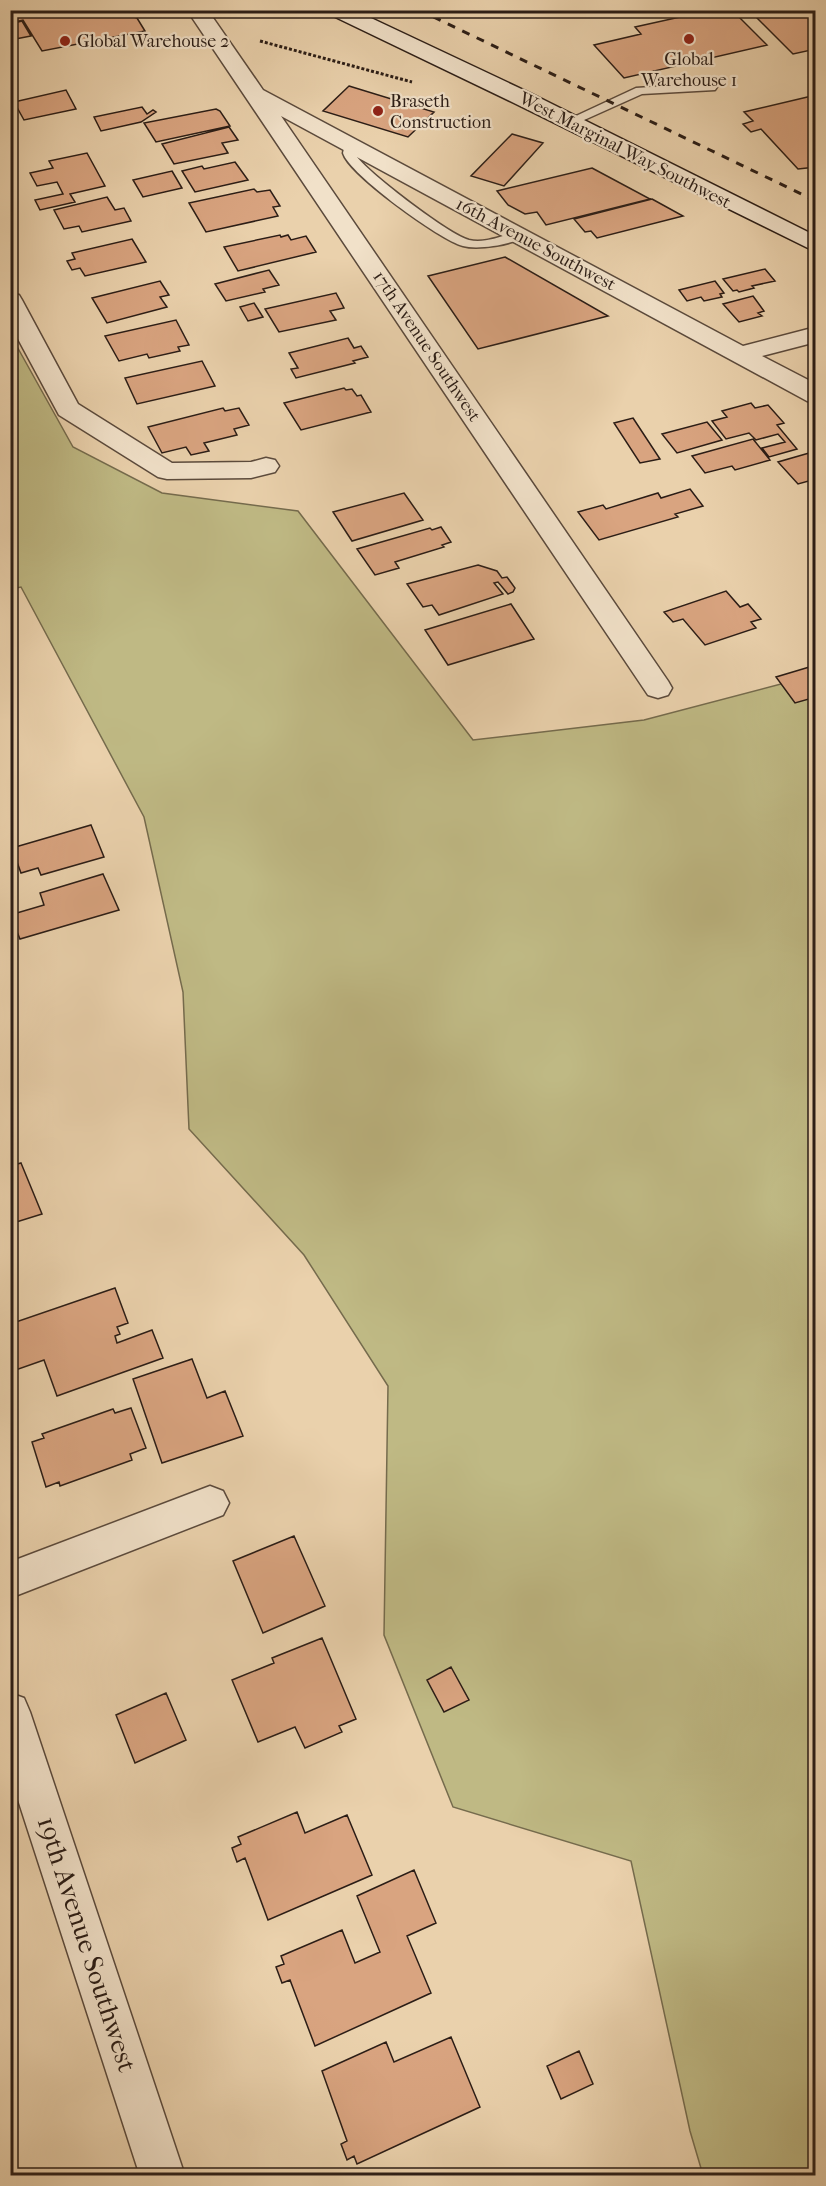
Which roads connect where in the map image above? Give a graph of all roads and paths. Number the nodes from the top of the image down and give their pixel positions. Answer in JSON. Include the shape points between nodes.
{"nodes":[{"id":1,"x":156,"y":10,"type":"edge"},
{"id":2,"x":336,"y":10,"type":"edge"},
{"id":3,"x":191,"y":12,"type":"edge"},
{"id":4,"x":711,"y":87,"type":"dead end"},
{"id":5,"x":256,"y":93,"type":"junction"},
{"id":6,"x":569,"y":122,"type":"junction"},
{"id":7,"x":351,"y":144,"type":"junction"},
{"id":8,"x":519,"y":235,"type":"junction"},
{"id":9,"x":816,"y":245,"type":"edge"},
{"id":10,"x":10,"y":300,"type":"edge"},
{"id":11,"x":816,"y":334,"type":"edge"},
{"id":12,"x":740,"y":354,"type":"junction"},
{"id":13,"x":816,"y":395,"type":"edge"},
{"id":14,"x":266,"y":466,"type":"dead end"},
{"id":15,"x":658,"y":687,"type":"dead end"},
{"id":16,"x":210,"y":1503,"type":"dead end"},
{"id":17,"x":10,"y":1580,"type":"edge"},
{"id":18,"x":10,"y":1712,"type":"edge"},
{"id":19,"x":163,"y":2175,"type":"edge"}],
"edges":[{"from":1,"to":3,"type":"path"},
{"from":2,"to":6,"type":"street","name":"West Marginal Way Southwest"},
{"from":3,"to":5,"type":"street","name":"17th Avenue Southwest"},
{"from":4,"to":6,"type":"lane","via":[[640,92]]},
{"from":5,"to":7,"type":"street","name":"16th Avenue Southwest"},
{"from":5,"to":15,"type":"street","name":"17th Avenue Southwest"},
{"from":6,"to":9,"type":"street","name":"West Marginal Way Southwest"},
{"from":7,"to":8,"type":"street","name":"16th Avenue Southwest"},
{"from":7,"to":8,"type":"lane","via":[[351,159],[365,175],[464,243]]},
{"from":8,"to":12,"type":"street","name":"16th Avenue Southwest"},
{"from":10,"to":14,"type":"street","via":[[68,409],[167,471],[251,470]]},
{"from":11,"to":12,"type":"street"},
{"from":12,"to":13,"type":"street","name":"16th Avenue Southwest"},
{"from":16,"to":17,"type":"street"},
{"from":18,"to":19,"type":"street","name":"19th Avenue Southwest"}]}
